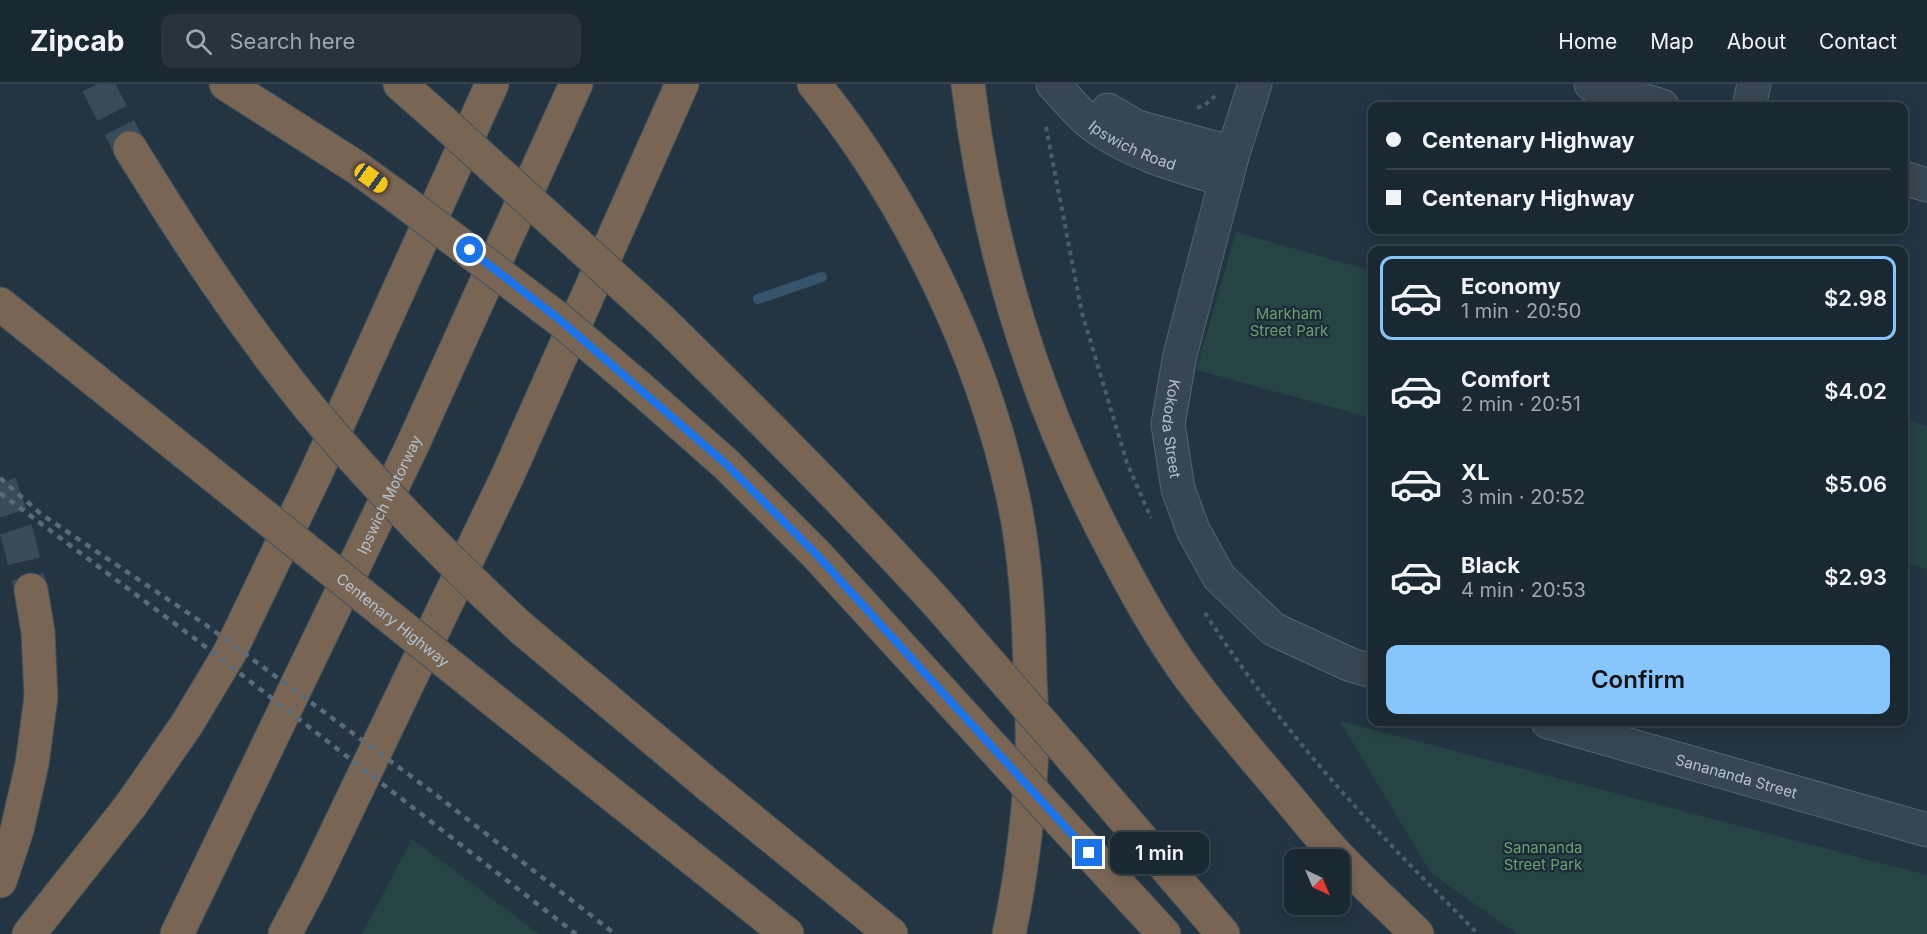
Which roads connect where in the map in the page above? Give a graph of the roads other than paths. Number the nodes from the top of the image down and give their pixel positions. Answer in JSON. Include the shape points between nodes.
{"nodes":[{"id":1,"x":226,"y":84,"type":"edge"},
{"id":2,"x":400,"y":84,"type":"edge"},
{"id":3,"x":492,"y":84,"type":"edge"},
{"id":4,"x":576,"y":84,"type":"edge"},
{"id":5,"x":682,"y":84,"type":"edge"},
{"id":6,"x":814,"y":84,"type":"edge"},
{"id":7,"x":968,"y":84,"type":"edge"},
{"id":8,"x":1053,"y":84,"type":"edge"},
{"id":9,"x":1081,"y":84,"type":"edge"},
{"id":10,"x":1256,"y":84,"type":"edge"},
{"id":11,"x":1591,"y":84,"type":"edge"},
{"id":12,"x":1754,"y":84,"type":"edge"},
{"id":13,"x":1649,"y":102,"type":"edge"},
{"id":14,"x":1750,"y":102,"type":"edge"},
{"id":15,"x":130,"y":148,"type":"tunnel mouth"},
{"id":16,"x":1230,"y":166,"type":"junction"},
{"id":17,"x":1908,"y":179,"type":"edge"},
{"id":18,"x":1927,"y":185,"type":"edge"},
{"id":19,"x":0,"y":304,"type":"edge"},
{"id":20,"x":31,"y":590,"type":"tunnel mouth"},
{"id":21,"x":1362,"y":668,"type":"edge"},
{"id":22,"x":1562,"y":726,"type":"edge"},
{"id":23,"x":1927,"y":830,"type":"edge"},
{"id":24,"x":0,"y":881,"type":"edge"},
{"id":25,"x":29,"y":934,"type":"edge"},
{"id":26,"x":177,"y":934,"type":"edge"},
{"id":27,"x":285,"y":934,"type":"edge"},
{"id":28,"x":787,"y":934,"type":"edge"},
{"id":29,"x":891,"y":934,"type":"edge"},
{"id":30,"x":1010,"y":934,"type":"edge"},
{"id":31,"x":1164,"y":934,"type":"edge"},
{"id":32,"x":1223,"y":934,"type":"edge"},
{"id":33,"x":1417,"y":934,"type":"edge"}],
"edges":[{"from":1,"to":31,"type":"highway","bridge":true,"via":[[356,167],[560,320],[726,464],[817,555]]},
{"from":2,"to":32,"type":"highway","bridge":true,"via":[[661,320],[794,450],[939,605]]},
{"from":3,"to":25,"type":"highway","via":[[316,473],[229,654],[188,724],[131,805]]},
{"from":4,"to":26,"type":"highway","name":"Ipswich Motorway","via":[[412,446]]},
{"from":5,"to":27,"type":"highway","via":[[507,477]]},
{"from":6,"to":30,"type":"highway","via":[[879,174],[946,298],[999,439],[1013,498],[1026,581],[1032,749],[1022,868]]},
{"from":7,"to":33,"type":"highway","via":[[985,194],[1003,273],[1032,369],[1066,456],[1102,530],[1143,606],[1208,702],[1336,854]]},
{"from":8,"to":16,"type":"street","name":"Ipswich Road","via":[[1099,129],[1144,155]]},
{"from":9,"to":16,"type":"street","name":"Ipswich Road","via":[[1112,113],[1137,127]]},
{"from":10,"to":16,"type":"street","name":"Kokoda Street"},
{"from":11,"to":13,"type":"street"},
{"from":12,"to":14,"type":"street"},
{"from":15,"to":29,"type":"highway","bridge":true,"via":[[210,275],[265,353],[351,457],[416,526],[520,627]]},
{"from":16,"to":21,"type":"street","name":"Kokoda Street","via":[[1179,355],[1168,424],[1178,489],[1193,530],[1219,576],[1273,629]]},
{"from":17,"to":18,"type":"street"},
{"from":19,"to":28,"type":"highway","name":"Centenary Highway","bridge":true},
{"from":20,"to":24,"type":"highway","via":[[38,632],[41,697],[32,764]]},
{"from":22,"to":23,"type":"street","name":"Sanananda Street"}]}
